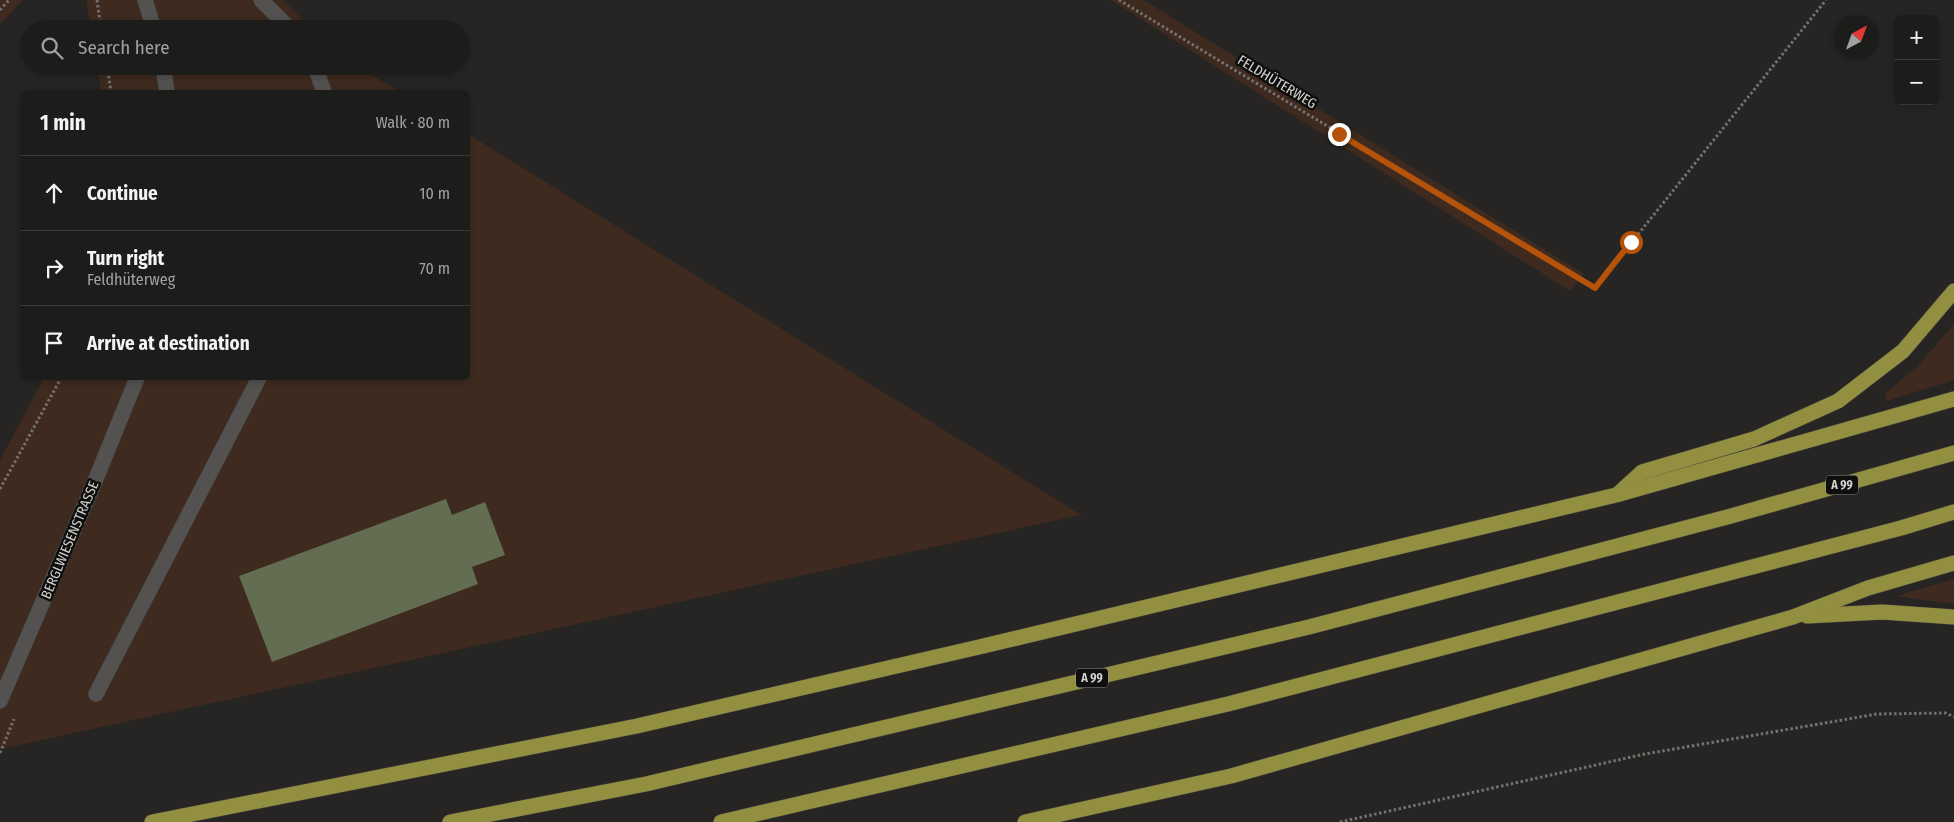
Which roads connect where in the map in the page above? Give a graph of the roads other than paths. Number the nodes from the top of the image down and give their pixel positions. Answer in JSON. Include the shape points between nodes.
{"nodes":[{"id":1,"x":145,"y":0,"type":"edge"},
{"id":2,"x":261,"y":0,"type":"edge"},
{"id":3,"x":151,"y":20,"type":"edge"},
{"id":4,"x":281,"y":20,"type":"edge"},
{"id":5,"x":164,"y":75,"type":"edge"},
{"id":6,"x":318,"y":75,"type":"edge"},
{"id":7,"x":167,"y":90,"type":"edge"},
{"id":8,"x":323,"y":90,"type":"edge"},
{"id":9,"x":1954,"y":291,"type":"edge"},
{"id":10,"x":136,"y":380,"type":"edge"},
{"id":11,"x":258,"y":380,"type":"edge"},
{"id":12,"x":1954,"y":399,"type":"edge"},
{"id":13,"x":1954,"y":453,"type":"edge"},
{"id":14,"x":1616,"y":495,"type":"junction"},
{"id":15,"x":1954,"y":512,"type":"edge"},
{"id":16,"x":1954,"y":563,"type":"edge"},
{"id":17,"x":1793,"y":617,"type":"junction"},
{"id":18,"x":1954,"y":617,"type":"edge"},
{"id":19,"x":96,"y":694,"type":"dead end"},
{"id":20,"x":0,"y":701,"type":"edge"},
{"id":21,"x":152,"y":822,"type":"edge"},
{"id":22,"x":450,"y":822,"type":"edge"},
{"id":23,"x":721,"y":822,"type":"edge"},
{"id":24,"x":1025,"y":822,"type":"edge"}],
"edges":[{"from":1,"to":3,"type":"street"},
{"from":2,"to":4,"type":"street"},
{"from":5,"to":7,"type":"street"},
{"from":6,"to":8,"type":"street"},
{"from":9,"to":14,"type":"highway","via":[[1903,352],[1838,401],[1754,439],[1642,472]]},
{"from":10,"to":20,"type":"street","name":"BERGLWIESENSTRASSE"},
{"from":11,"to":19,"type":"street"},
{"from":12,"to":14,"type":"highway"},
{"from":13,"to":22,"type":"highway","number":"A 99","via":[[1731,516],[1309,627],[646,784]]},
{"from":14,"to":21,"type":"highway","via":[[637,726]]},
{"from":15,"to":23,"type":"highway","via":[[1228,704]]},
{"from":16,"to":17,"type":"highway","via":[[1868,588]]},
{"from":17,"to":18,"type":"highway","via":[[1882,612]]},
{"from":17,"to":24,"type":"highway","via":[[1231,776]]}]}
